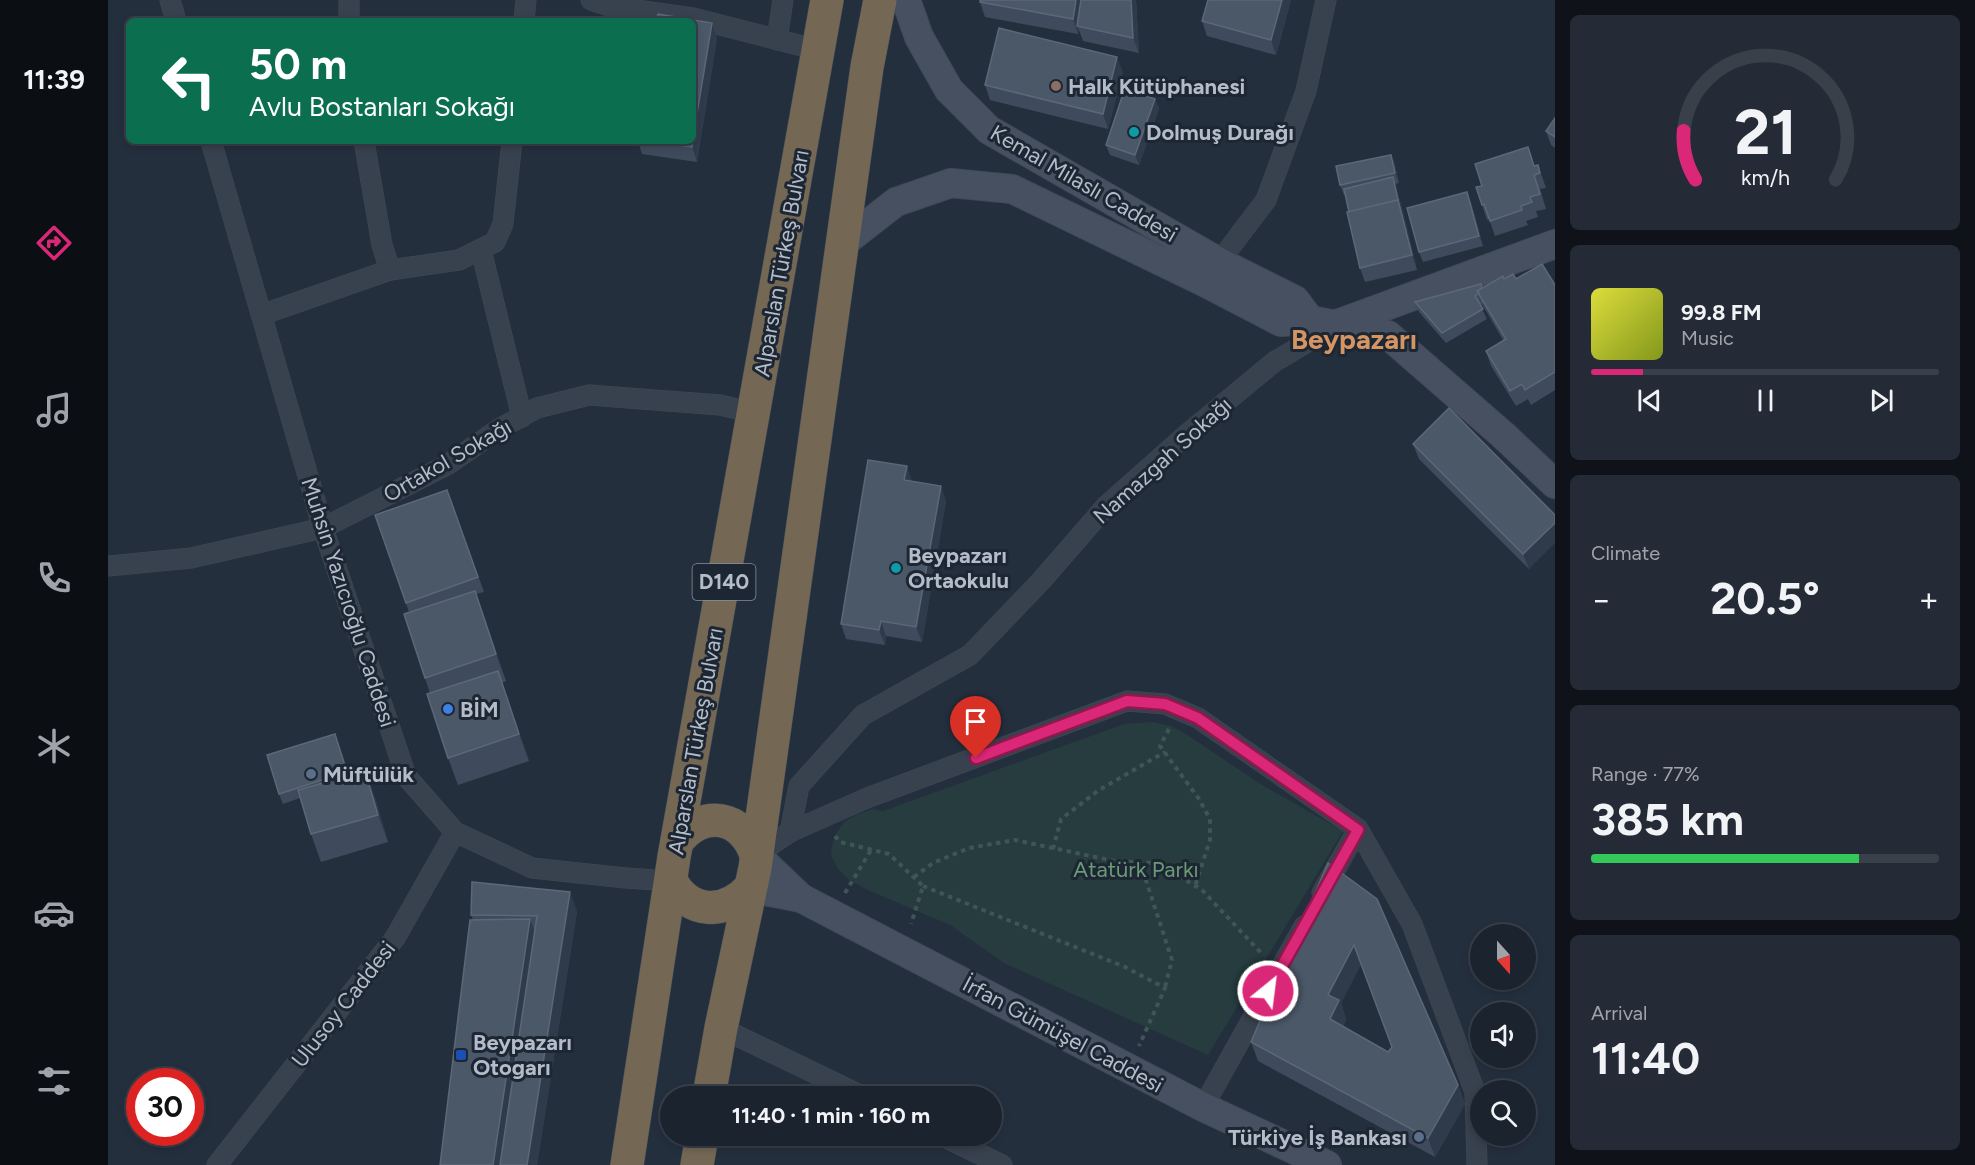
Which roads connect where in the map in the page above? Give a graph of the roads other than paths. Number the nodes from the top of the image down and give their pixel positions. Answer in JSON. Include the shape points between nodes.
{"nodes":[{"id":1,"x":170,"y":0,"type":"edge"},
{"id":2,"x":349,"y":0,"type":"edge"},
{"id":3,"x":526,"y":0,"type":"edge"},
{"id":4,"x":591,"y":0,"type":"edge"},
{"id":5,"x":783,"y":0,"type":"edge"},
{"id":6,"x":827,"y":0,"type":"edge"},
{"id":7,"x":880,"y":0,"type":"edge"},
{"id":8,"x":906,"y":0,"type":"edge"},
{"id":9,"x":1326,"y":0,"type":"edge"},
{"id":10,"x":175,"y":18,"type":"edge"},
{"id":11,"x":348,"y":18,"type":"edge"},
{"id":12,"x":524,"y":18,"type":"edge"},
{"id":13,"x":693,"y":18,"type":"edge"},
{"id":14,"x":696,"y":19,"type":"edge"},
{"id":15,"x":777,"y":40,"type":"junction"},
{"id":16,"x":818,"y":50,"type":"junction"},
{"id":17,"x":212,"y":144,"type":"edge"},
{"id":18,"x":365,"y":144,"type":"edge"},
{"id":19,"x":512,"y":144,"type":"edge"},
{"id":20,"x":842,"y":244,"type":"junction"},
{"id":21,"x":1555,"y":244,"type":"edge"},
{"id":22,"x":481,"y":250,"type":"junction"},
{"id":23,"x":1219,"y":262,"type":"junction"},
{"id":24,"x":390,"y":270,"type":"junction"},
{"id":25,"x":261,"y":315,"type":"junction"},
{"id":26,"x":1323,"y":322,"type":"junction"},
{"id":27,"x":754,"y":413,"type":"junction"},
{"id":28,"x":522,"y":417,"type":"junction"},
{"id":29,"x":1555,"y":484,"type":"edge"},
{"id":30,"x":323,"y":528,"type":"junction"},
{"id":31,"x":108,"y":566,"type":"edge"},
{"id":32,"x":1358,"y":830,"type":"junction"},
{"id":33,"x":455,"y":832,"type":"junction"},
{"id":34,"x":790,"y":832,"type":"junction"},
{"id":35,"x":677,"y":842,"type":"junction"},
{"id":36,"x":756,"y":855,"type":"junction"},
{"id":37,"x":671,"y":881,"type":"junction"},
{"id":38,"x":750,"y":888,"type":"junction"},
{"id":39,"x":801,"y":898,"type":"junction"},
{"id":40,"x":721,"y":1028,"type":"junction"},
{"id":41,"x":711,"y":1086,"type":"edge"},
{"id":42,"x":841,"y":1086,"type":"edge"},
{"id":43,"x":1203,"y":1107,"type":"junction"},
{"id":44,"x":700,"y":1146,"type":"edge"},
{"id":45,"x":963,"y":1146,"type":"edge"},
{"id":46,"x":217,"y":1165,"type":"edge"},
{"id":47,"x":627,"y":1165,"type":"edge"},
{"id":48,"x":697,"y":1165,"type":"edge"},
{"id":49,"x":1002,"y":1165,"type":"edge"},
{"id":50,"x":1328,"y":1165,"type":"edge"},
{"id":51,"x":1476,"y":1165,"type":"edge"}],
"edges":[{"from":1,"to":10,"type":"street"},
{"from":2,"to":11,"type":"street"},
{"from":3,"to":12,"type":"street"},
{"from":4,"to":13,"type":"street"},
{"from":5,"to":15,"type":"street"},
{"from":6,"to":16,"type":"highway","name":"Alparslan Türkeş Bulvarı","number":"D140"},
{"from":7,"to":20,"type":"highway"},
{"from":8,"to":23,"type":"street","name":"Kemal Milaslı Caddesi","via":[[919,37],[949,90],[989,130]]},
{"from":9,"to":23,"type":"street","via":[[1306,91],[1266,200]]},
{"from":14,"to":15,"type":"street"},
{"from":15,"to":16,"type":"street"},
{"from":16,"to":27,"type":"highway","name":"Alparslan Türkeş Bulvarı","number":"D140"},
{"from":17,"to":25,"type":"street","name":"Muhsin Yazıcıoğlu Caddesi"},
{"from":18,"to":24,"type":"street"},
{"from":19,"to":22,"type":"street","via":[[503,224],[495,242]]},
{"from":20,"to":26,"type":"street","name":"Kemal Milaslı Caddesi","via":[[896,202],[951,183],[1012,189],[1281,322]]},
{"from":20,"to":36,"type":"highway"},
{"from":21,"to":26,"type":"street"},
{"from":22,"to":24,"type":"street","via":[[459,260]]},
{"from":22,"to":28,"type":"street"},
{"from":23,"to":26,"type":"street","name":"Kemal Milaslı Caddesi","via":[[1295,300]]},
{"from":24,"to":25,"type":"street"},
{"from":25,"to":30,"type":"street","name":"Muhsin Yazıcıoğlu Caddesi"},
{"from":26,"to":29,"type":"street","name":"Kemal Milaslı Caddesi","via":[[1388,335]]},
{"from":26,"to":34,"type":"street","name":"Namazgah Sokağı","via":[[1107,505],[970,655],[863,715],[799,786]]},
{"from":27,"to":28,"type":"street","name":"Ortakol Sokağı","via":[[720,405],[589,395],[537,408]]},
{"from":27,"to":35,"type":"highway","name":"Alparslan Türkeş Bulvarı","number":"D140"},
{"from":28,"to":30,"type":"street","name":"Ortakol Sokağı","via":[[447,465]]},
{"from":30,"to":31,"type":"street","name":"Ortakol Sokağı","via":[[191,558]]},
{"from":30,"to":33,"type":"street","name":"Muhsin Yazıcıoğlu Caddesi","via":[[406,776]]},
{"from":32,"to":34,"type":"street","via":[[1198,718],[1165,704],[1127,701],[867,798]]},
{"from":32,"to":43,"type":"street"},
{"from":32,"to":51,"type":"street","via":[[1412,924],[1475,1092]]},
{"from":33,"to":37,"type":"street","name":"Muhsin Yazıcıoğlu Caddesi","via":[[532,868]]},
{"from":33,"to":46,"type":"street","name":"Ulusoy Caddesi","via":[[395,938]]},
{"from":34,"to":36,"type":"street"},
{"from":35,"to":36,"type":"highway","via":[[702,822],[724,821],[745,833]]},
{"from":35,"to":37,"type":"highway","name":"Alparslan Türkeş Bulvarı","number":"D140"},
{"from":36,"to":38,"type":"highway"},
{"from":36,"to":39,"type":"street","name":"İrfan Gümüşel Caddesi"},
{"from":37,"to":38,"type":"highway","via":[[687,900],[710,908],[733,903]]},
{"from":37,"to":47,"type":"highway","name":"Alparslan Türkeş Bulvarı","number":"D140"},
{"from":38,"to":39,"type":"street","name":"İrfan Gümüşel Caddesi"},
{"from":38,"to":40,"type":"highway"},
{"from":39,"to":43,"type":"street","name":"İrfan Gümüşel Caddesi"},
{"from":40,"to":41,"type":"highway"},
{"from":40,"to":42,"type":"street"},
{"from":43,"to":50,"type":"street","name":"İrfan Gümüşel Caddesi"},
{"from":44,"to":48,"type":"highway"},
{"from":45,"to":49,"type":"street"}]}
